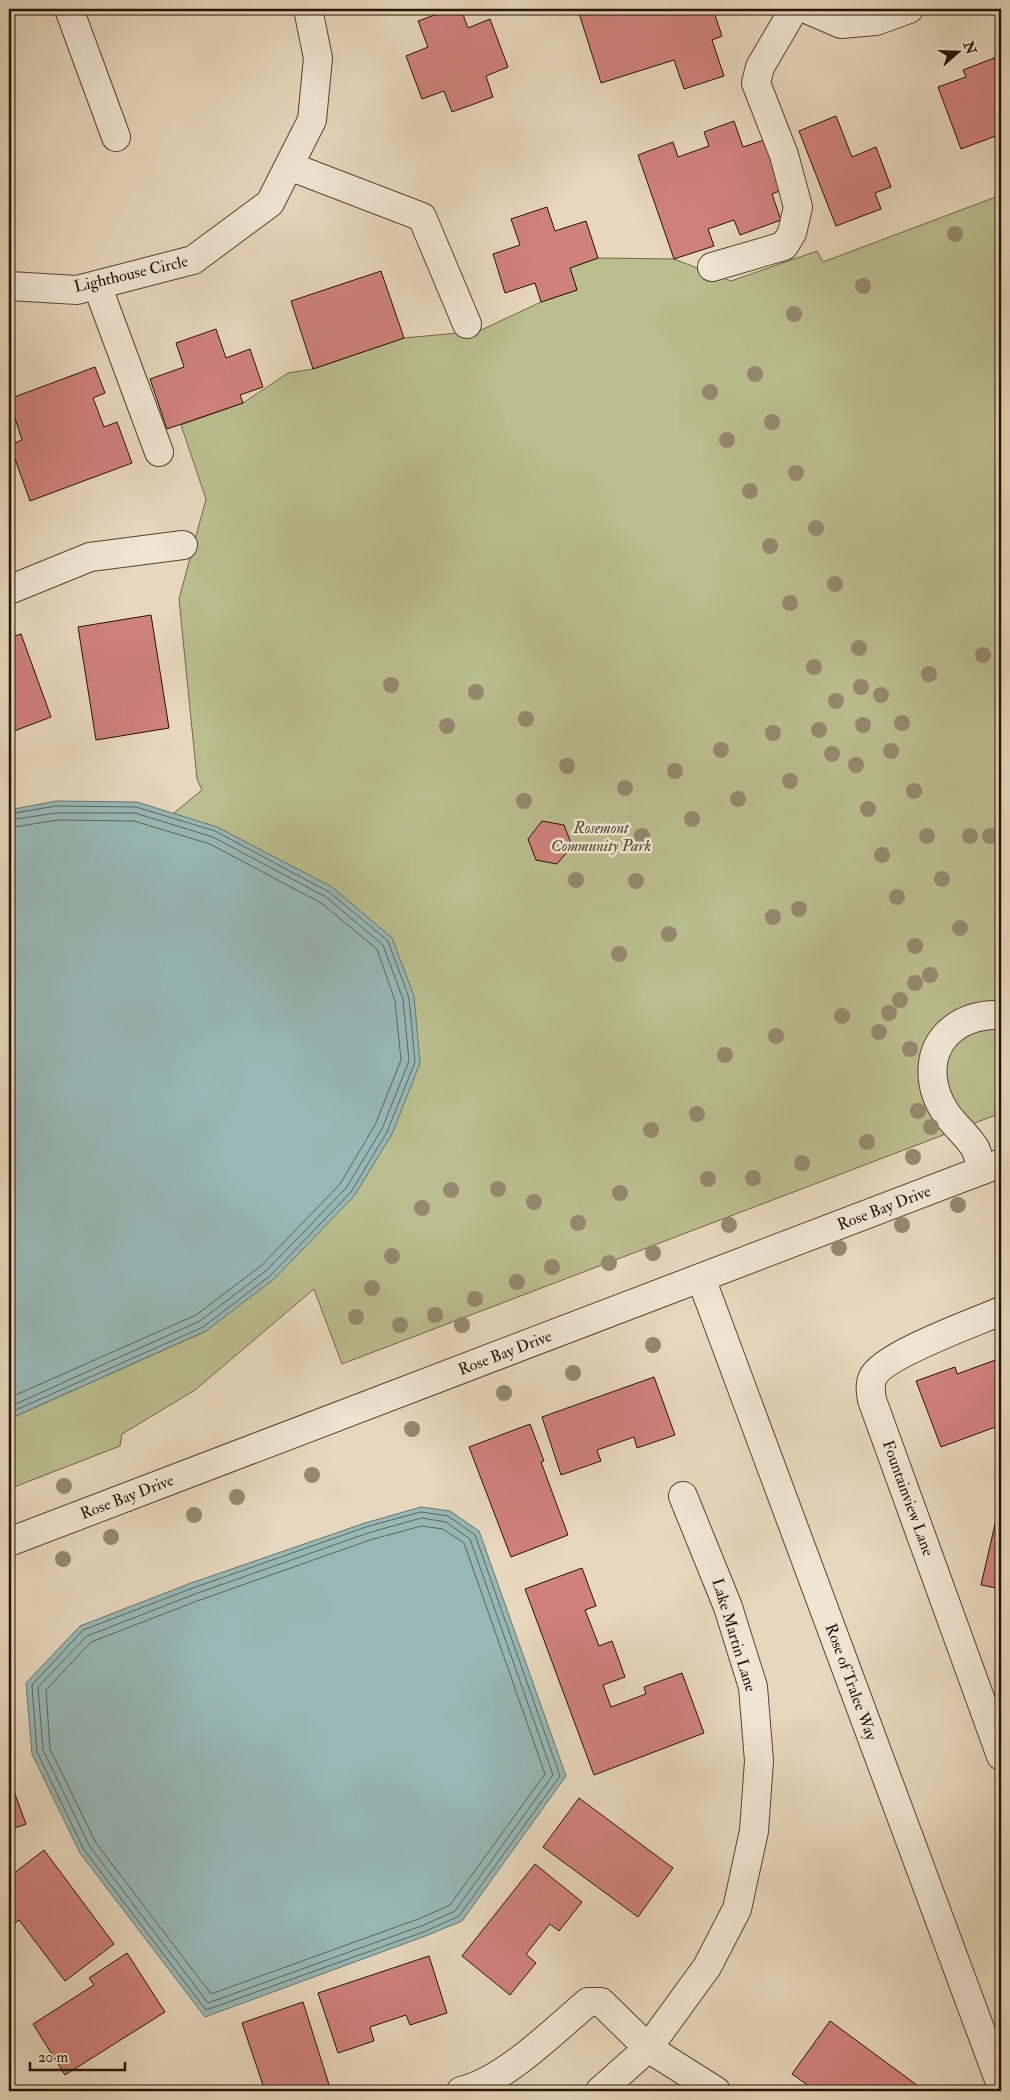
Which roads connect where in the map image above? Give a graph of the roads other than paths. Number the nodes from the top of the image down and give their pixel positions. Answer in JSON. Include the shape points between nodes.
{"nodes":[{"id":1,"x":70,"y":9,"type":"edge"},
{"id":2,"x":308,"y":9,"type":"edge"},
{"id":3,"x":794,"y":9,"type":"edge"},
{"id":4,"x":806,"y":9,"type":"edge"},
{"id":5,"x":910,"y":9,"type":"edge"},
{"id":6,"x":116,"y":137,"type":"dead end"},
{"id":7,"x":288,"y":166,"type":"junction"},
{"id":8,"x":712,"y":267,"type":"dead end"},
{"id":9,"x":97,"y":285,"type":"junction"},
{"id":10,"x":9,"y":286,"type":"edge"},
{"id":11,"x":468,"y":324,"type":"dead end"},
{"id":12,"x":159,"y":452,"type":"dead end"},
{"id":13,"x":183,"y":545,"type":"dead end"},
{"id":14,"x":9,"y":590,"type":"edge"},
{"id":15,"x":1001,"y":1015,"type":"edge"},
{"id":16,"x":992,"y":1166,"type":"edge"},
{"id":17,"x":701,"y":1278,"type":"junction"},
{"id":18,"x":1001,"y":1311,"type":"edge"},
{"id":19,"x":683,"y":1496,"type":"dead end"},
{"id":20,"x":9,"y":1542,"type":"edge"},
{"id":21,"x":1001,"y":1756,"type":"edge"},
{"id":22,"x":648,"y":2048,"type":"junction"},
{"id":23,"x":1001,"y":2085,"type":"edge"},
{"id":24,"x":461,"y":2091,"type":"edge"},
{"id":25,"x":600,"y":2091,"type":"edge"},
{"id":26,"x":716,"y":2091,"type":"edge"}],
"edges":[{"from":1,"to":6,"type":"street"},
{"from":2,"to":7,"type":"street","name":"Lighthouse Circle","via":[[318,58],[312,120]]},
{"from":3,"to":8,"type":"street","via":[[760,66],[756,83],[784,154],[798,207],[792,234],[784,246]]},
{"from":4,"to":5,"type":"street","via":[[841,24],[876,20]]},
{"from":7,"to":9,"type":"street","name":"Lighthouse Circle","via":[[270,203],[193,260]]},
{"from":7,"to":11,"type":"street","via":[[422,217]]},
{"from":9,"to":10,"type":"street","name":"Lighthouse Circle","via":[[77,290]]},
{"from":9,"to":12,"type":"street"},
{"from":13,"to":14,"type":"street","via":[[90,557]]},
{"from":15,"to":16,"type":"street","via":[[984,1014],[955,1027],[944,1037],[933,1060],[933,1086],[938,1102]]},
{"from":16,"to":17,"type":"street","name":"Rose Bay Drive"},
{"from":17,"to":20,"type":"street","name":"Rose Bay Drive"},
{"from":17,"to":23,"type":"street","name":"Rose of Tralee Way"},
{"from":18,"to":21,"type":"street","name":"Fountainview Lane","via":[[896,1357],[873,1377],[870,1387]]},
{"from":19,"to":22,"type":"street","name":"Lake Martin Lane","via":[[728,1607],[753,1687],[759,1761],[754,1831],[737,1909],[707,1967]]},
{"from":22,"to":24,"type":"street","via":[[601,2002],[588,2002],[499,2074],[474,2088]]},
{"from":22,"to":25,"type":"street","name":"Lake Martin Lane"},
{"from":22,"to":26,"type":"street"}]}
